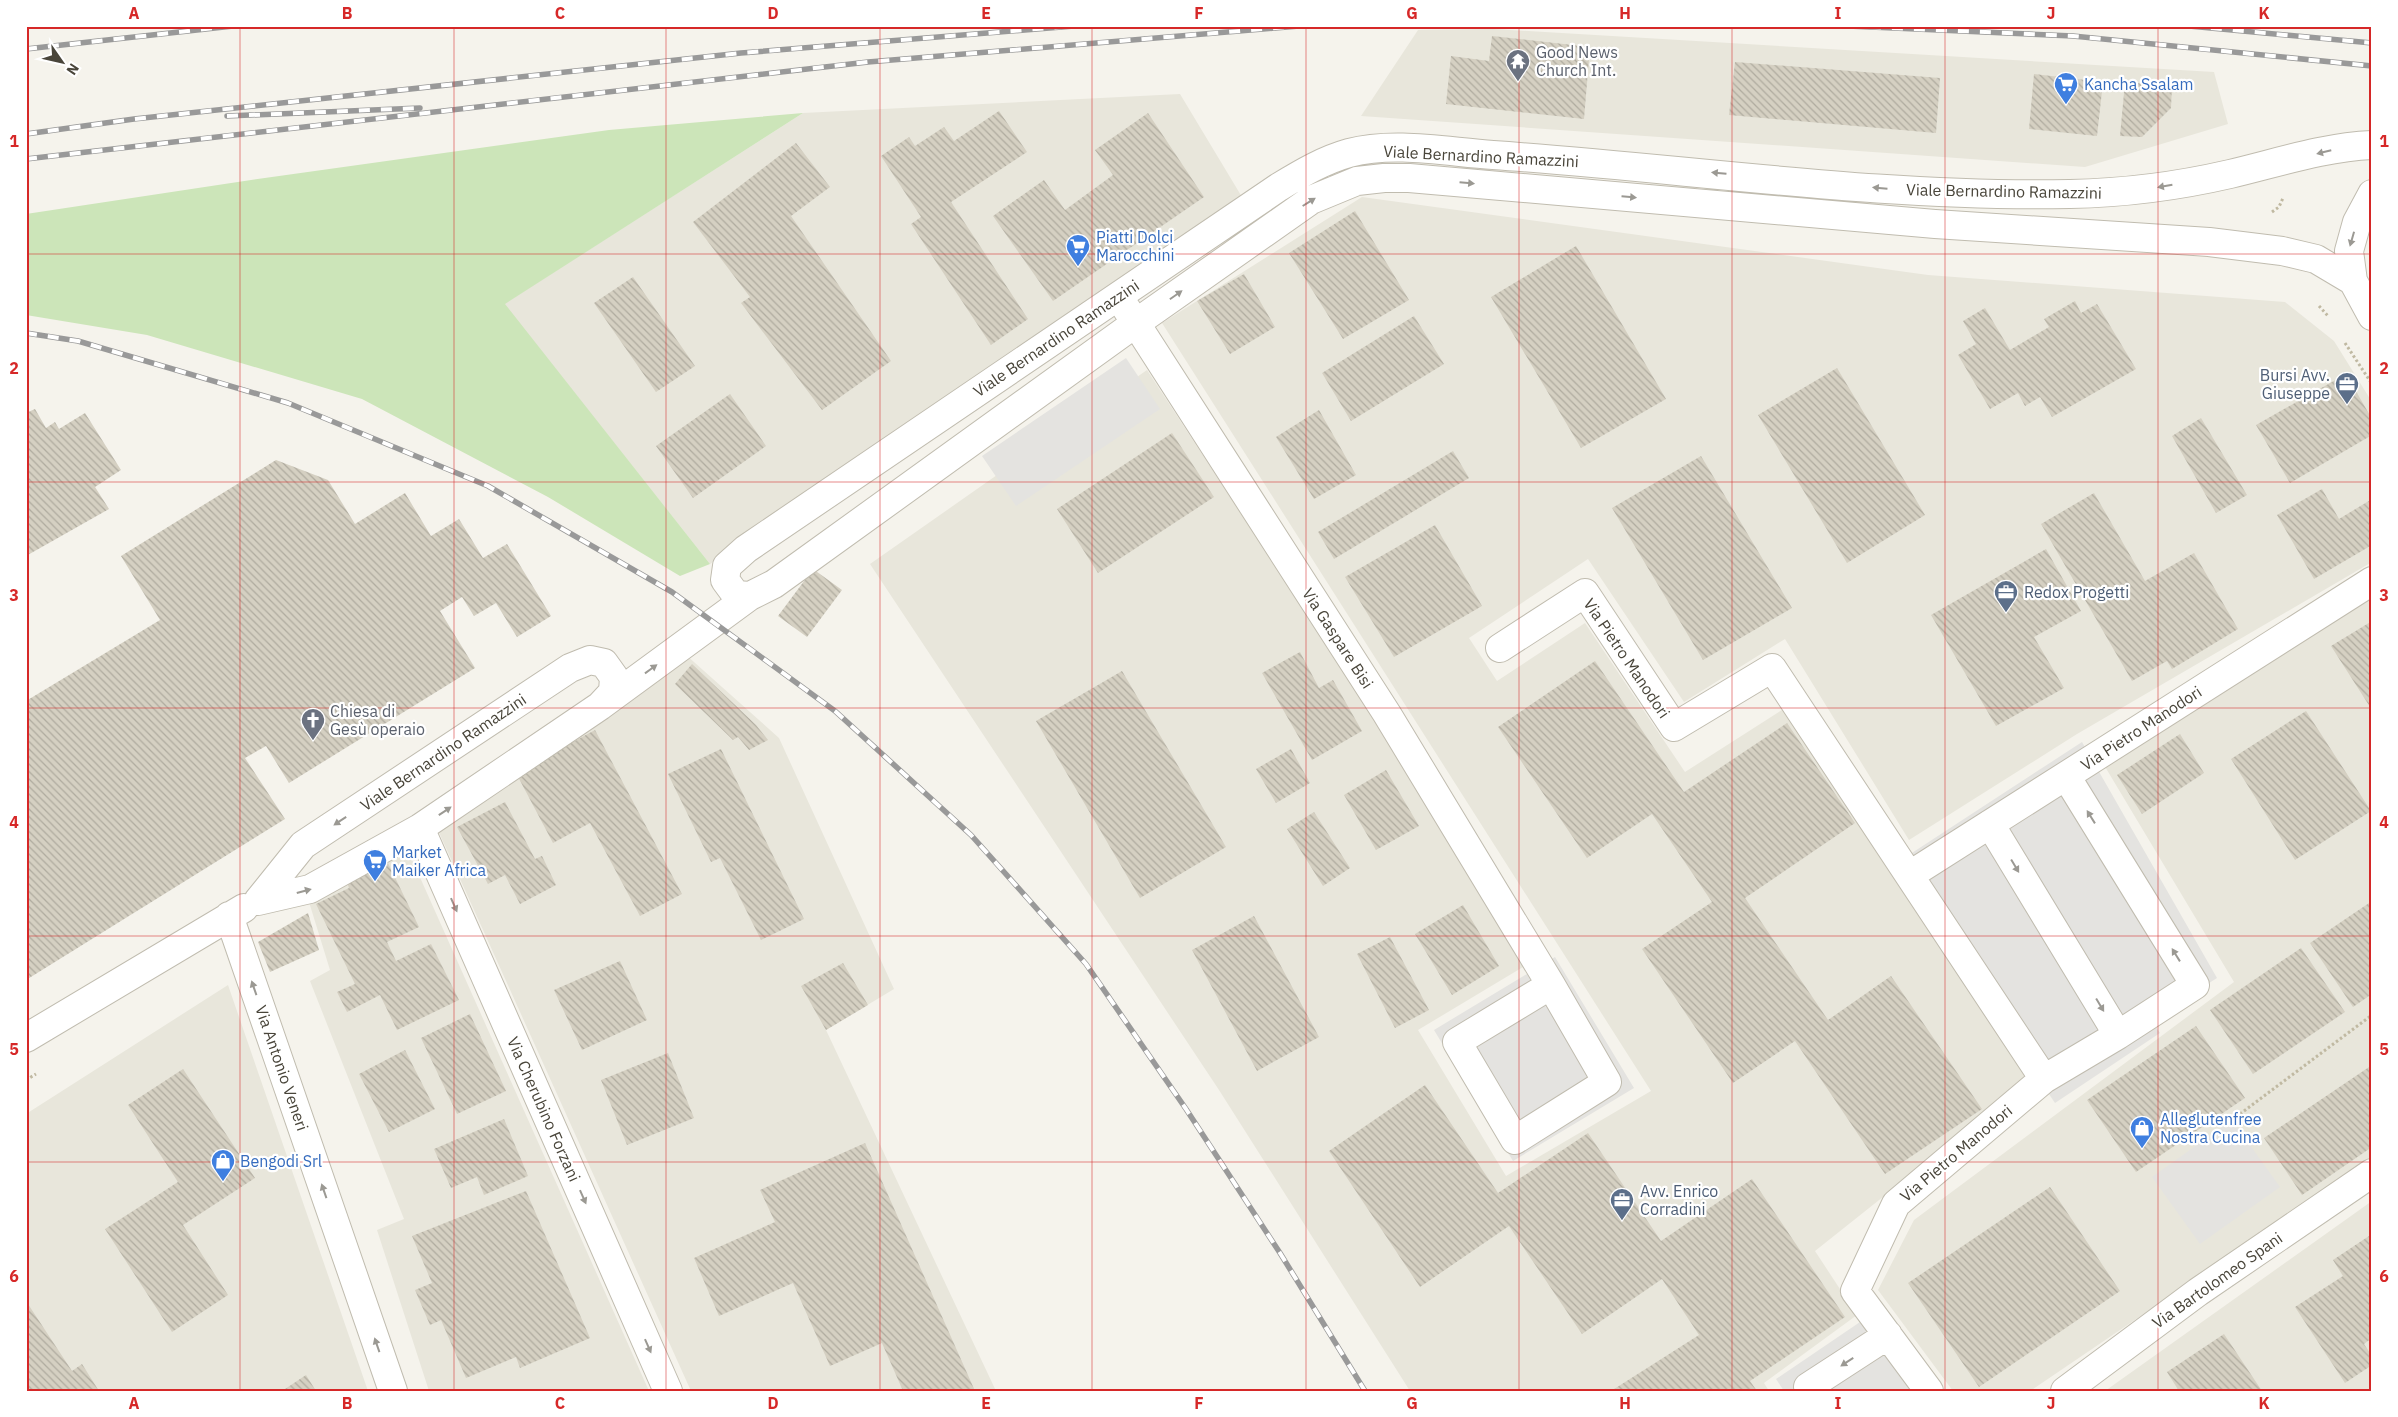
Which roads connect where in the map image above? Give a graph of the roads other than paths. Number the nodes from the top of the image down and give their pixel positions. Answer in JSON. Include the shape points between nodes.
{"nodes":[{"id":1,"x":2372,"y":146,"type":"edge"},
{"id":2,"x":2372,"y":194,"type":"edge"},
{"id":3,"x":2353,"y":281,"type":"junction"},
{"id":4,"x":1118,"y":296,"type":"junction"},
{"id":5,"x":2372,"y":316,"type":"edge"},
{"id":6,"x":1136,"y":323,"type":"junction"},
{"id":7,"x":2372,"y":581,"type":"edge"},
{"id":8,"x":750,"y":596,"type":"junction"},
{"id":9,"x":1500,"y":648,"type":"dead end"},
{"id":10,"x":600,"y":706,"type":"junction"},
{"id":11,"x":2066,"y":776,"type":"junction"},
{"id":12,"x":1990,"y":824,"type":"junction"},
{"id":13,"x":420,"y":828,"type":"junction"},
{"id":14,"x":1910,"y":875,"type":"junction"},
{"id":15,"x":258,"y":901,"type":"junction"},
{"id":16,"x":229,"y":916,"type":"junction"},
{"id":17,"x":1551,"y":985,"type":"junction"},
{"id":18,"x":2118,"y":1036,"type":"junction"},
{"id":19,"x":26,"y":1038,"type":"edge"},
{"id":20,"x":2044,"y":1079,"type":"junction"},
{"id":21,"x":2372,"y":1173,"type":"edge"},
{"id":22,"x":1888,"y":1335,"type":"junction"},
{"id":23,"x":393,"y":1391,"type":"edge"},
{"id":24,"x":668,"y":1391,"type":"edge"},
{"id":25,"x":1810,"y":1391,"type":"edge"},
{"id":26,"x":1929,"y":1391,"type":"edge"},
{"id":27,"x":2064,"y":1391,"type":"edge"}],
"edges":[{"from":1,"to":4,"type":"street","name":"Viale Bernardino Ramazzini","one_way":true,"via":[[2336,149],[2226,175],[2142,190],[2071,194],[1934,193],[1568,160],[1376,149],[1352,152],[1303,172]]},
{"from":2,"to":3,"type":"street","one_way":true,"via":[[2357,222],[2349,251]]},
{"from":3,"to":5,"type":"street"},
{"from":6,"to":3,"type":"street","name":"Viale Bernardino Ramazzini","one_way":true,"via":[[1311,200],[1357,181],[1384,178],[1934,224],[2209,242],[2282,251],[2316,259]]},
{"from":4,"to":6,"type":"street","name":"Via Gaspare Bisi"},
{"from":4,"to":8,"type":"street","name":"Viale Bernardino Ramazzini","via":[[746,549],[727,566],[726,580],[736,595]]},
{"from":6,"to":8,"type":"street","name":"Viale Bernardino Ramazzini","via":[[774,584]]},
{"from":6,"to":17,"type":"street","name":"Via Gaspare Bisi","via":[[1387,714]]},
{"from":7,"to":11,"type":"street","name":"Via Pietro Manodori"},
{"from":10,"to":8,"type":"street","name":"Viale Bernardino Ramazzini","one_way":true},
{"from":9,"to":14,"type":"street","name":"Via Pietro Manodori","via":[[1585,593],[1674,727],[1772,668]]},
{"from":13,"to":10,"type":"street","name":"Viale Bernardino Ramazzini","one_way":true},
{"from":10,"to":15,"type":"street","name":"Viale Bernardino Ramazzini","one_way":true,"via":[[613,692],[614,677],[604,663],[590,660],[570,668],[303,846]]},
{"from":11,"to":12,"type":"street","name":"Via Pietro Manodori"},
{"from":18,"to":11,"type":"street","name":"Via Pietro Manodori","one_way":true,"via":[[2195,985]]},
{"from":12,"to":14,"type":"street","name":"Via Pietro Manodori"},
{"from":12,"to":18,"type":"street","one_way":true},
{"from":15,"to":13,"type":"street","name":"Viale Bernardino Ramazzini","one_way":true,"via":[[310,889]]},
{"from":13,"to":24,"type":"street","name":"Via Cherubino Forzani","one_way":true},
{"from":14,"to":20,"type":"street","name":"Via Pietro Manodori"},
{"from":15,"to":16,"type":"street","name":"Viale Bernardino Ramazzini"},
{"from":16,"to":19,"type":"street","name":"Viale Bernardino Ramazzini"},
{"from":23,"to":16,"type":"street","name":"Via Antonio Veneri","one_way":true},
{"from":17,"to":17,"type":"street","name":"Via Gaspare Bisi","via":[[1606,1082],[1515,1140],[1456,1042]]},
{"from":18,"to":20,"type":"street","name":"Via Pietro Manodori"},
{"from":20,"to":22,"type":"street","name":"Via Pietro Manodori","via":[[1896,1204],[1855,1291]]},
{"from":21,"to":27,"type":"street","name":"Via Bartolomeo Spani","via":[[2198,1292]]},
{"from":22,"to":25,"type":"street","one_way":true,"via":[[1808,1387]]},
{"from":22,"to":26,"type":"street"}]}
